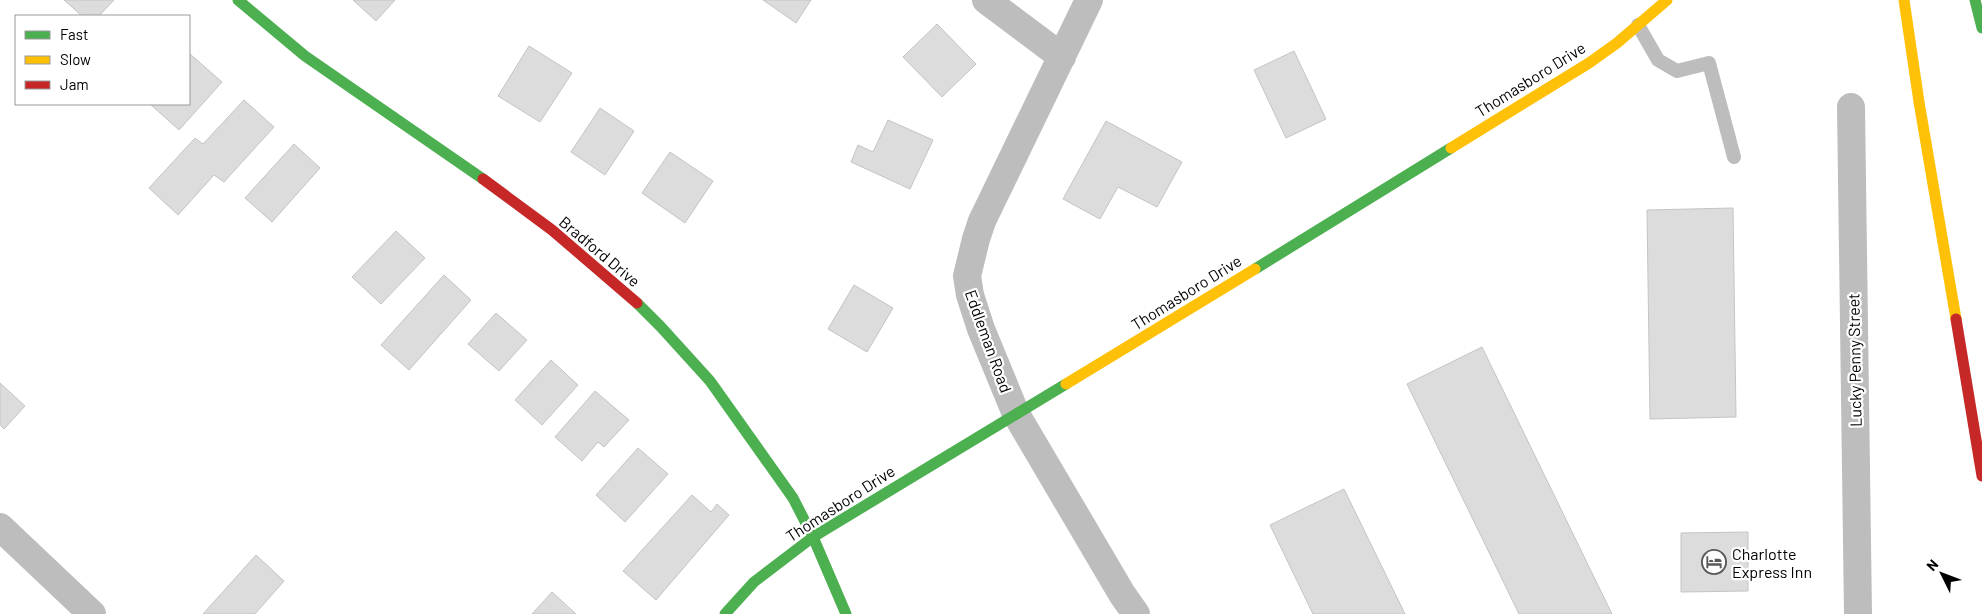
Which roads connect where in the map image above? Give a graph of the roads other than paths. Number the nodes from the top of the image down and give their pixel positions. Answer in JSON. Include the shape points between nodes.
{"nodes":[{"id":1,"x":238,"y":0,"type":"edge"},
{"id":2,"x":986,"y":0,"type":"edge"},
{"id":3,"x":1089,"y":0,"type":"edge"},
{"id":4,"x":1667,"y":0,"type":"edge"},
{"id":5,"x":1904,"y":0,"type":"edge"},
{"id":6,"x":1975,"y":0,"type":"edge"},
{"id":7,"x":1638,"y":25,"type":"junction"},
{"id":8,"x":1982,"y":28,"type":"edge"},
{"id":9,"x":1062,"y":57,"type":"junction"},
{"id":10,"x":1851,"y":107,"type":"dead end"},
{"id":11,"x":1734,"y":157,"type":"dead end"},
{"id":12,"x":1016,"y":414,"type":"junction"},
{"id":13,"x":1982,"y":476,"type":"edge"},
{"id":14,"x":0,"y":527,"type":"edge"},
{"id":15,"x":813,"y":537,"type":"junction"},
{"id":16,"x":92,"y":614,"type":"edge"},
{"id":17,"x":724,"y":614,"type":"edge"},
{"id":18,"x":846,"y":614,"type":"edge"},
{"id":19,"x":1136,"y":614,"type":"edge"},
{"id":20,"x":1858,"y":614,"type":"edge"}],
"edges":[{"from":1,"to":15,"type":"main road","name":"Bradford Drive","via":[[305,56],[446,152],[552,230],[626,293],[710,381],[793,498]]},
{"from":2,"to":9,"type":"street"},
{"from":3,"to":9,"type":"street","name":"Eddleman Road"},
{"from":4,"to":7,"type":"main road","name":"Thomasboro Drive"},
{"from":5,"to":13,"type":"main road"},
{"from":6,"to":8,"type":"main road"},
{"from":7,"to":11,"type":"lane","via":[[1658,60],[1677,71],[1709,63]]},
{"from":7,"to":12,"type":"main road","name":"Thomasboro Drive","via":[[1589,63]]},
{"from":9,"to":12,"type":"street","name":"Eddleman Road","via":[[982,222],[967,276],[981,329]]},
{"from":10,"to":20,"type":"street","name":"Lucky Penny Street"},
{"from":12,"to":15,"type":"main road","name":"Thomasboro Drive"},
{"from":12,"to":19,"type":"street","name":"Eddleman Road"},
{"from":14,"to":16,"type":"street"},
{"from":15,"to":17,"type":"main road","name":"Thomasboro Drive","via":[[754,582]]},
{"from":15,"to":18,"type":"main road","name":"Bradford Drive"}]}
